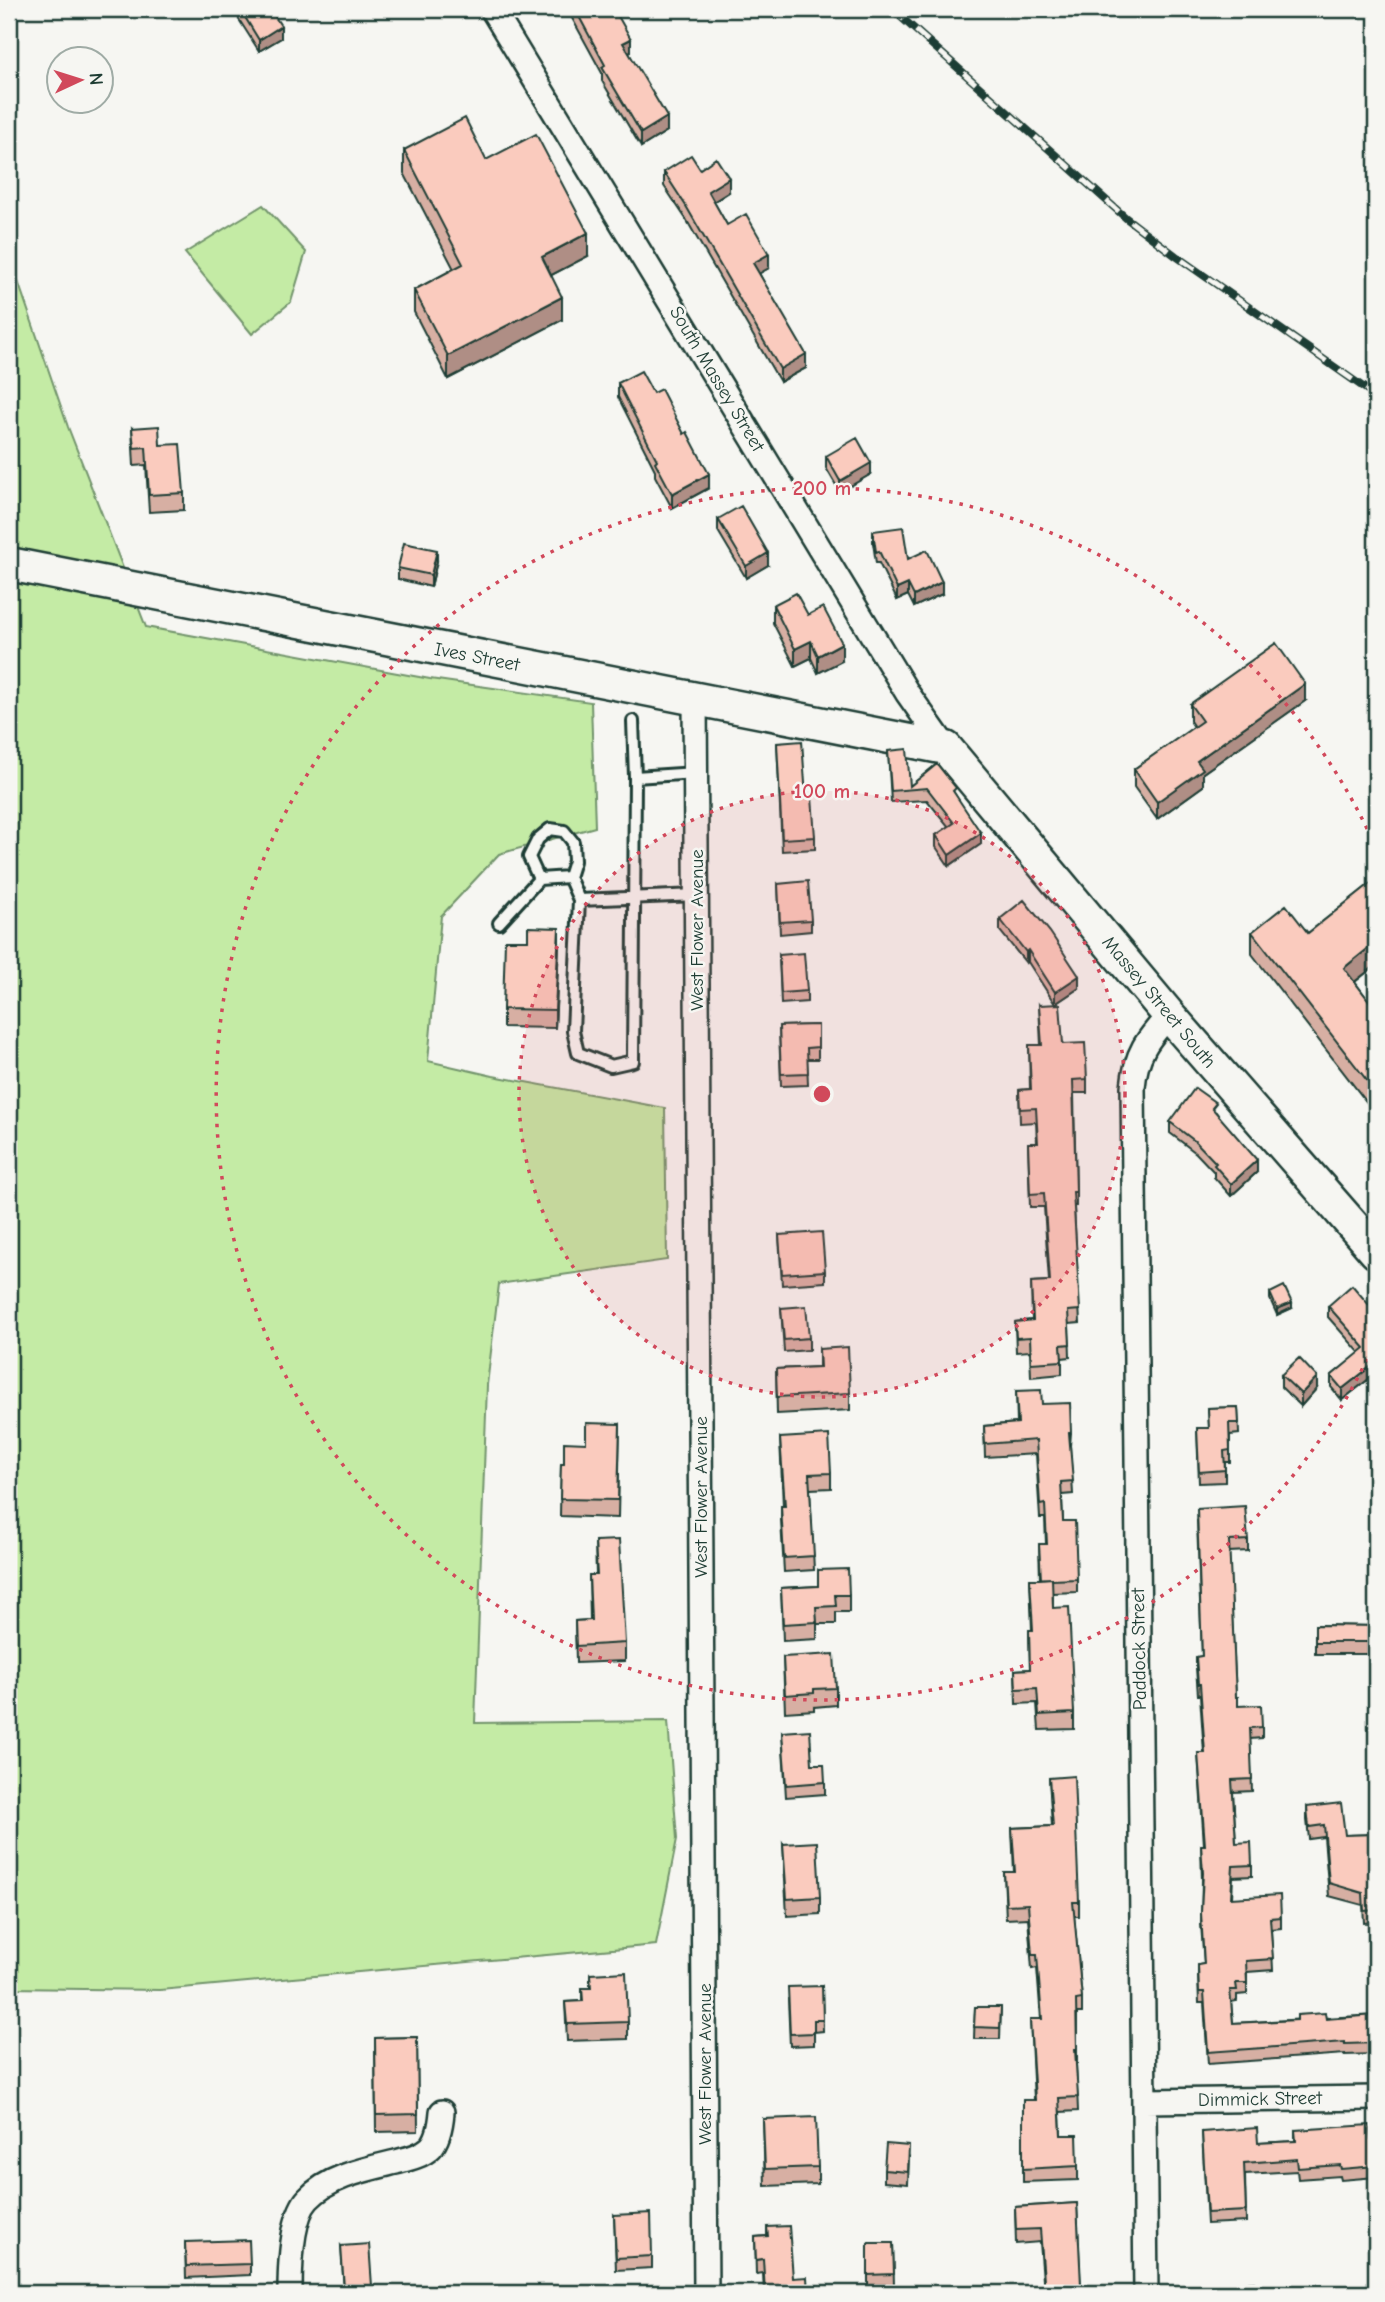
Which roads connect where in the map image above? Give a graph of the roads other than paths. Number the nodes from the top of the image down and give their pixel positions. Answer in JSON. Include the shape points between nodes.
{"nodes":[{"id":1,"x":492,"y":9,"type":"edge"},
{"id":2,"x":9,"y":564,"type":"edge"},
{"id":3,"x":695,"y":700,"type":"junction"},
{"id":4,"x":633,"y":721,"type":"dead end"},
{"id":5,"x":946,"y":748,"type":"junction"},
{"id":6,"x":696,"y":773,"type":"junction"},
{"id":7,"x":635,"y":777,"type":"junction"},
{"id":8,"x":569,"y":877,"type":"junction"},
{"id":9,"x":539,"y":879,"type":"junction"},
{"id":10,"x":697,"y":895,"type":"junction"},
{"id":11,"x":634,"y":897,"type":"junction"},
{"id":12,"x":579,"y":900,"type":"junction"},
{"id":13,"x":499,"y":923,"type":"dead end"},
{"id":14,"x":1169,"y":1015,"type":"junction"},
{"id":15,"x":1376,"y":1252,"type":"edge"},
{"id":16,"x":1376,"y":2098,"type":"edge"},
{"id":17,"x":1144,"y":2101,"type":"junction"},
{"id":18,"x":442,"y":2112,"type":"dead end"},
{"id":19,"x":290,"y":2293,"type":"edge"},
{"id":20,"x":706,"y":2293,"type":"edge"},
{"id":21,"x":1146,"y":2293,"type":"edge"}],
"edges":[{"from":1,"to":5,"type":"street","name":"South Massey Street","via":[[908,694]]},
{"from":2,"to":3,"type":"street","name":"Ives Street"},
{"from":3,"to":5,"type":"street","name":"Ives Street"},
{"from":3,"to":6,"type":"street","name":"West Flower Avenue"},
{"from":4,"to":7,"type":"lane"},
{"from":5,"to":14,"type":"street","name":"Massey Street South"},
{"from":6,"to":7,"type":"lane"},
{"from":6,"to":10,"type":"street","name":"West Flower Avenue"},
{"from":7,"to":11,"type":"lane"},
{"from":8,"to":9,"type":"lane"},
{"from":8,"to":9,"type":"lane","via":[[573,842],[564,831],[550,829],[538,838],[529,857]]},
{"from":8,"to":12,"type":"lane"},
{"from":9,"to":13,"type":"lane"},
{"from":10,"to":11,"type":"lane"},
{"from":10,"to":20,"type":"street","name":"West Flower Avenue"},
{"from":11,"to":12,"type":"lane"},
{"from":11,"to":12,"type":"lane","via":[[633,1061],[611,1066],[578,1053],[573,1031]]},
{"from":14,"to":15,"type":"street","name":"Massey Street South"},
{"from":14,"to":17,"type":"street","name":"Paddock Street","via":[[1140,1053],[1133,1087]]},
{"from":16,"to":17,"type":"street","name":"Dimmick Street"},
{"from":17,"to":21,"type":"street","name":"Paddock Street"},
{"from":18,"to":19,"type":"street","via":[[431,2147],[330,2183],[307,2200],[296,2222]]}]}
